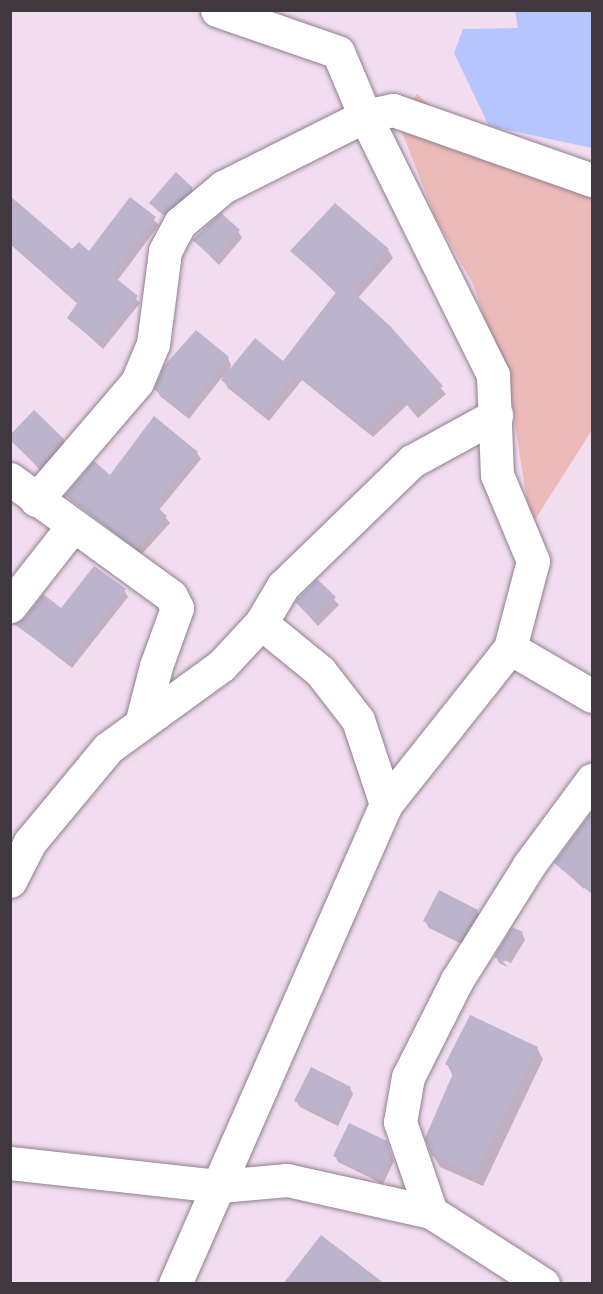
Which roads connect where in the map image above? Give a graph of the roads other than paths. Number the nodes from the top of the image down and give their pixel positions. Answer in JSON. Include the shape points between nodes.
{"nodes":[{"id":1,"x":217,"y":10,"type":"edge"},
{"id":2,"x":365,"y":116,"type":"junction"},
{"id":3,"x":592,"y":180,"type":"edge"},
{"id":4,"x":496,"y":415,"type":"junction"},
{"id":5,"x":10,"y":479,"type":"edge"},
{"id":6,"x":36,"y":500,"type":"junction"},
{"id":7,"x":72,"y":527,"type":"junction"},
{"id":8,"x":10,"y":606,"type":"edge"},
{"id":9,"x":261,"y":623,"type":"junction"},
{"id":10,"x":510,"y":648,"type":"junction"},
{"id":11,"x":592,"y":696,"type":"edge"},
{"id":12,"x":142,"y":720,"type":"junction"},
{"id":13,"x":592,"y":780,"type":"edge"},
{"id":14,"x":386,"y":804,"type":"junction"},
{"id":15,"x":10,"y":881,"type":"edge"},
{"id":16,"x":10,"y":1163,"type":"edge"},
{"id":17,"x":220,"y":1186,"type":"junction"},
{"id":18,"x":431,"y":1212,"type":"junction"},
{"id":19,"x":176,"y":1283,"type":"edge"},
{"id":20,"x":543,"y":1284,"type":"edge"}],
"edges":[{"from":1,"to":2,"type":"street","via":[[338,52]]},
{"from":2,"to":3,"type":"street","via":[[393,110]]},
{"from":2,"to":4,"type":"street","via":[[493,375]]},
{"from":2,"to":6,"type":"street","via":[[223,187],[180,223],[165,251],[153,344],[137,382]]},
{"from":4,"to":9,"type":"street","via":[[412,461],[283,586]]},
{"from":4,"to":10,"type":"street","via":[[497,475],[533,561]]},
{"from":5,"to":6,"type":"street"},
{"from":6,"to":7,"type":"street"},
{"from":7,"to":8,"type":"street"},
{"from":7,"to":12,"type":"street","via":[[171,596],[177,608]]},
{"from":9,"to":12,"type":"street","via":[[221,666]]},
{"from":9,"to":14,"type":"street","via":[[320,671],[358,720]]},
{"from":10,"to":11,"type":"street"},
{"from":10,"to":14,"type":"street"},
{"from":12,"to":15,"type":"street","via":[[108,748],[30,842]]},
{"from":13,"to":18,"type":"street","via":[[529,865],[457,980],[408,1077],[400,1122]]},
{"from":14,"to":17,"type":"street"},
{"from":16,"to":17,"type":"street"},
{"from":17,"to":18,"type":"street","via":[[287,1180]]},
{"from":17,"to":19,"type":"street"},
{"from":18,"to":20,"type":"street"}]}
